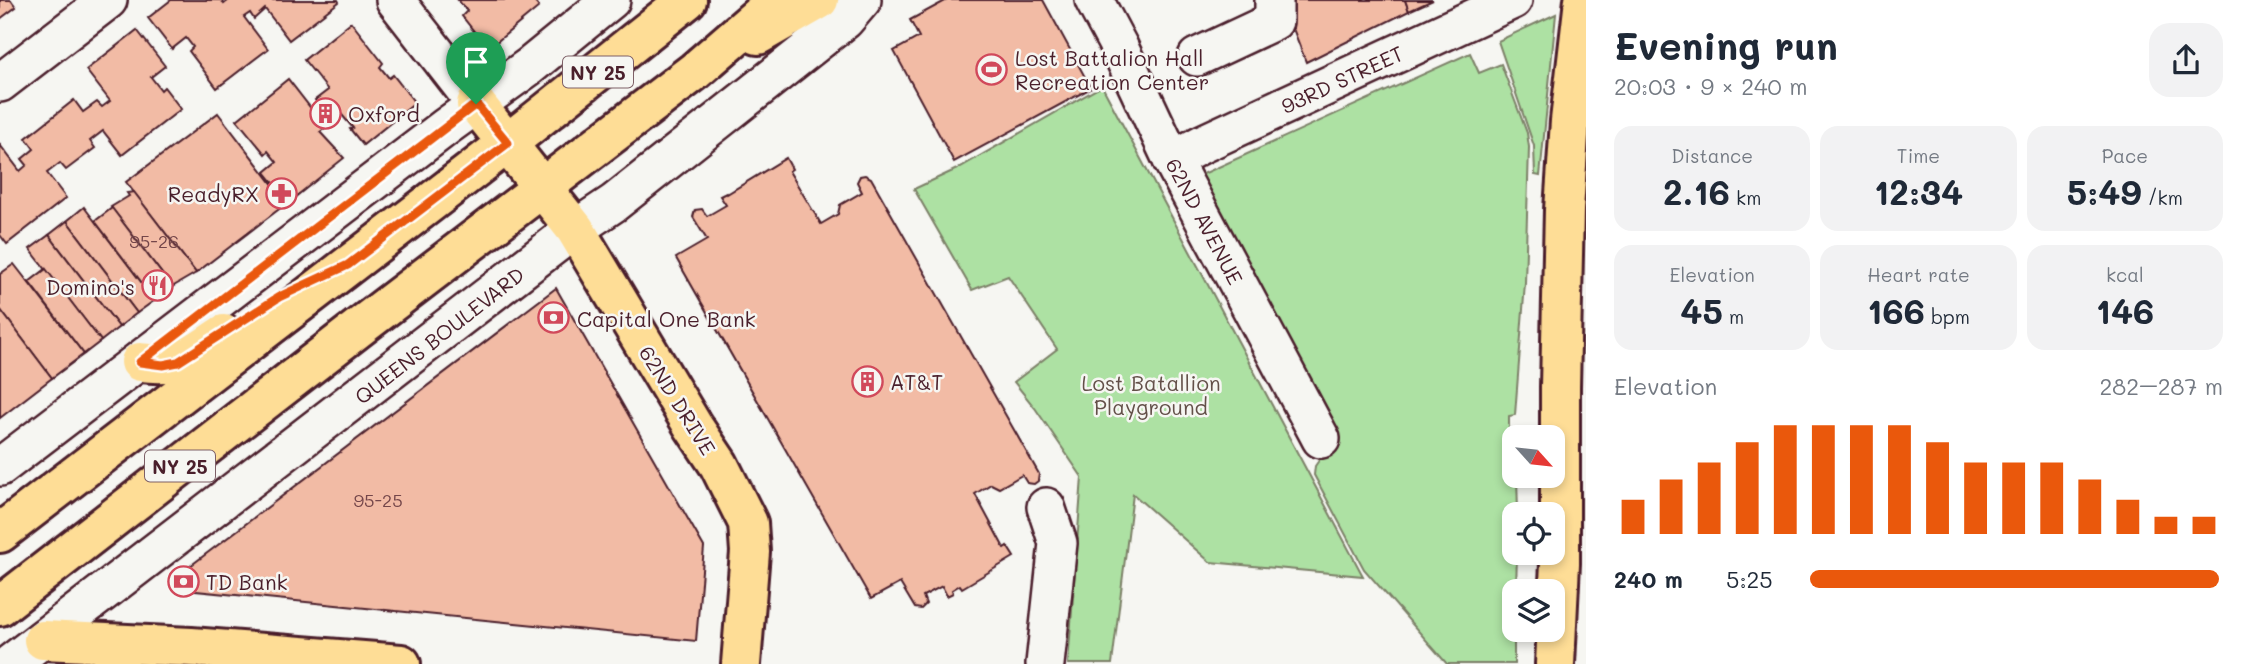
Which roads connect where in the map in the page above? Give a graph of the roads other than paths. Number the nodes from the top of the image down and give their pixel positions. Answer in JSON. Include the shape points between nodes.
{"nodes":[{"id":1,"x":108,"y":0,"type":"edge"},
{"id":2,"x":395,"y":0,"type":"edge"},
{"id":3,"x":611,"y":0,"type":"edge"},
{"id":4,"x":687,"y":0,"type":"edge"},
{"id":5,"x":777,"y":0,"type":"edge"},
{"id":6,"x":819,"y":0,"type":"edge"},
{"id":7,"x":862,"y":0,"type":"edge"},
{"id":8,"x":1094,"y":0,"type":"edge"},
{"id":9,"x":1274,"y":0,"type":"edge"},
{"id":10,"x":1513,"y":0,"type":"edge"},
{"id":11,"x":1584,"y":0,"type":"edge"},
{"id":12,"x":1197,"y":57,"type":"dead end"},
{"id":13,"x":695,"y":71,"type":"junction"},
{"id":14,"x":0,"y":83,"type":"edge"},
{"id":15,"x":476,"y":104,"type":"junction"},
{"id":16,"x":1172,"y":160,"type":"junction"},
{"id":17,"x":525,"y":165,"type":"junction"},
{"id":18,"x":575,"y":229,"type":"junction"},
{"id":19,"x":348,"y":265,"type":"junction"},
{"id":20,"x":140,"y":362,"type":"junction"},
{"id":21,"x":1321,"y":439,"type":"dead end"},
{"id":22,"x":0,"y":467,"type":"edge"},
{"id":23,"x":1046,"y":507,"type":"dead end"},
{"id":24,"x":0,"y":533,"type":"edge"},
{"id":25,"x":0,"y":606,"type":"edge"},
{"id":26,"x":43,"y":640,"type":"junction"},
{"id":27,"x":10,"y":664,"type":"edge"},
{"id":28,"x":401,"y":664,"type":"edge"},
{"id":29,"x":741,"y":664,"type":"edge"},
{"id":30,"x":1045,"y":664,"type":"edge"},
{"id":31,"x":1555,"y":664,"type":"edge"}],
"edges":[{"from":1,"to":14,"type":"street"},
{"from":2,"to":15,"type":"street"},
{"from":3,"to":15,"type":"street"},
{"from":4,"to":17,"type":"main road","number":"NY 25"},
{"from":5,"to":13,"type":"main road","number":"NY 25"},
{"from":6,"to":13,"type":"main road"},
{"from":7,"to":18,"type":"street","name":"QUEENS BOULEVARD","via":[[845,20],[719,121]]},
{"from":8,"to":16,"type":"street","name":"62ND AVENUE"},
{"from":9,"to":12,"type":"street","via":[[1274,21]]},
{"from":10,"to":16,"type":"street","name":"93RD STREET"},
{"from":11,"to":31,"type":"main road","via":[[1564,210]]},
{"from":13,"to":17,"type":"main road","number":"NY 25"},
{"from":15,"to":17,"type":"main road","name":"62ND DRIVE"},
{"from":15,"to":20,"type":"street"},
{"from":16,"to":21,"type":"street","name":"62ND AVENUE"},
{"from":17,"to":18,"type":"main road","name":"62ND DRIVE"},
{"from":17,"to":19,"type":"main road","number":"NY 25"},
{"from":17,"to":25,"type":"main road","number":"NY 25","via":[[393,301]]},
{"from":18,"to":26,"type":"street","name":"QUEENS BOULEVARD"},
{"from":18,"to":29,"type":"main road","name":"62ND DRIVE","via":[[719,465],[748,523]]},
{"from":19,"to":20,"type":"main road","via":[[279,297],[178,362]]},
{"from":19,"to":24,"type":"main road","number":"NY 25"},
{"from":20,"to":22,"type":"street"},
{"from":23,"to":30,"type":"street","via":[[1058,543]]},
{"from":26,"to":27,"type":"street","name":"QUEENS BOULEVARD"},
{"from":26,"to":28,"type":"main road"}]}
